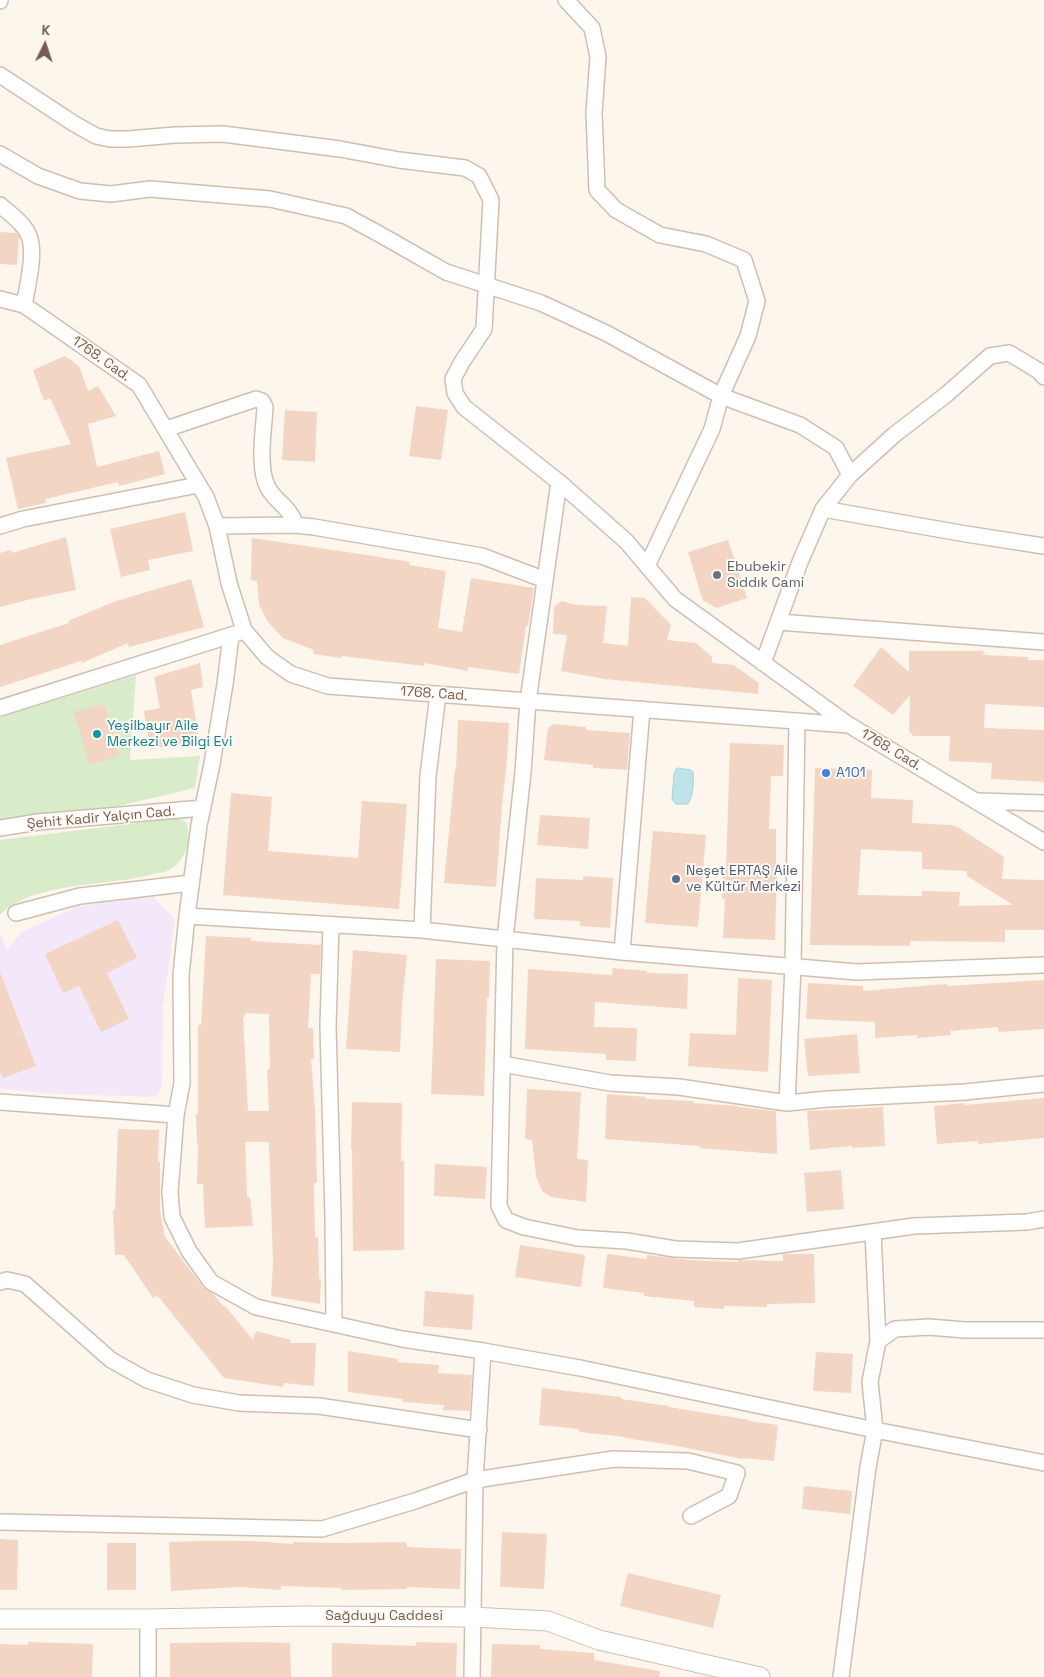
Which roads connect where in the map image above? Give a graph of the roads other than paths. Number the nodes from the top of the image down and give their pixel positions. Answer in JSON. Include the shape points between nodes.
{"nodes":[{"id":1,"x":566,"y":0,"type":"edge"},
{"id":2,"x":0,"y":75,"type":"edge"},
{"id":3,"x":0,"y":154,"type":"edge"},
{"id":4,"x":0,"y":205,"type":"edge"},
{"id":5,"x":487,"y":284,"type":"junction"},
{"id":6,"x":0,"y":299,"type":"edge"},
{"id":7,"x":24,"y":305,"type":"junction"},
{"id":8,"x":1044,"y":377,"type":"edge"},
{"id":9,"x":721,"y":396,"type":"junction"},
{"id":10,"x":166,"y":429,"type":"junction"},
{"id":11,"x":850,"y":475,"type":"junction"},
{"id":12,"x":558,"y":482,"type":"junction"},
{"id":13,"x":198,"y":485,"type":"junction"},
{"id":14,"x":824,"y":509,"type":"junction"},
{"id":15,"x":295,"y":525,"type":"junction"},
{"id":16,"x":0,"y":526,"type":"edge"},
{"id":17,"x":217,"y":526,"type":"junction"},
{"id":18,"x":1044,"y":546,"type":"edge"},
{"id":19,"x":647,"y":566,"type":"junction"},
{"id":20,"x":545,"y":580,"type":"junction"},
{"id":21,"x":778,"y":622,"type":"junction"},
{"id":22,"x":238,"y":633,"type":"junction"},
{"id":23,"x":1044,"y":642,"type":"edge"},
{"id":24,"x":763,"y":663,"type":"junction"},
{"id":25,"x":438,"y":694,"type":"junction"},
{"id":26,"x":528,"y":701,"type":"junction"},
{"id":27,"x":0,"y":708,"type":"edge"},
{"id":28,"x":642,"y":709,"type":"junction"},
{"id":29,"x":797,"y":721,"type":"junction"},
{"id":30,"x":849,"y":725,"type":"junction"},
{"id":31,"x":976,"y":801,"type":"junction"},
{"id":32,"x":1044,"y":803,"type":"edge"},
{"id":33,"x":203,"y":808,"type":"junction"},
{"id":34,"x":0,"y":828,"type":"edge"},
{"id":35,"x":1044,"y":842,"type":"edge"},
{"id":36,"x":191,"y":882,"type":"junction"},
{"id":37,"x":16,"y":913,"type":"dead end"},
{"id":38,"x":187,"y":916,"type":"junction"},
{"id":39,"x":331,"y":925,"type":"junction"},
{"id":40,"x":422,"y":930,"type":"junction"},
{"id":41,"x":505,"y":938,"type":"junction"},
{"id":42,"x":622,"y":952,"type":"junction"},
{"id":43,"x":1044,"y":965,"type":"edge"},
{"id":44,"x":794,"y":966,"type":"junction"},
{"id":45,"x":502,"y":1064,"type":"junction"},
{"id":46,"x":1044,"y":1084,"type":"edge"},
{"id":47,"x":0,"y":1102,"type":"edge"},
{"id":48,"x":788,"y":1103,"type":"junction"},
{"id":49,"x":176,"y":1115,"type":"junction"},
{"id":50,"x":1044,"y":1219,"type":"edge"},
{"id":51,"x":873,"y":1232,"type":"junction"},
{"id":52,"x":4,"y":1281,"type":"edge"},
{"id":53,"x":334,"y":1323,"type":"junction"},
{"id":54,"x":1044,"y":1330,"type":"edge"},
{"id":55,"x":878,"y":1341,"type":"junction"},
{"id":56,"x":483,"y":1351,"type":"junction"},
{"id":57,"x":479,"y":1430,"type":"junction"},
{"id":58,"x":875,"y":1430,"type":"junction"},
{"id":59,"x":1044,"y":1463,"type":"edge"},
{"id":60,"x":475,"y":1480,"type":"junction"},
{"id":61,"x":691,"y":1516,"type":"dead end"},
{"id":62,"x":0,"y":1522,"type":"edge"},
{"id":63,"x":472,"y":1617,"type":"junction"},
{"id":64,"x":0,"y":1619,"type":"edge"},
{"id":65,"x":148,"y":1619,"type":"junction"},
{"id":66,"x":148,"y":1677,"type":"edge"},
{"id":67,"x":472,"y":1677,"type":"edge"},
{"id":68,"x":760,"y":1677,"type":"edge"},
{"id":69,"x":841,"y":1677,"type":"edge"}],
"edges":[{"from":1,"to":9,"type":"street","via":[[592,28],[598,57],[594,113],[597,190],[616,210],[660,235],[706,244],[744,260],[757,301],[748,336]]},
{"from":2,"to":5,"type":"street","via":[[96,136],[128,139],[223,134],[465,168],[479,176],[491,200]]},
{"from":3,"to":5,"type":"street","via":[[38,176],[80,191],[111,194],[150,189],[270,199],[346,216],[446,272]]},
{"from":4,"to":7,"type":"street","via":[[16,218],[30,237],[32,263]]},
{"from":5,"to":9,"type":"street","via":[[600,330]]},
{"from":5,"to":12,"type":"street","via":[[484,329],[454,379],[455,393],[476,417]]},
{"from":6,"to":7,"type":"street","name":"1768. Cad."},
{"from":7,"to":10,"type":"street","name":"1768. Cad.","via":[[140,385]]},
{"from":8,"to":11,"type":"street","via":[[1009,353],[990,356]]},
{"from":9,"to":11,"type":"street","via":[[800,425],[836,448]]},
{"from":9,"to":19,"type":"street","via":[[712,430]]},
{"from":10,"to":13,"type":"street","name":"1768. Cad."},
{"from":10,"to":15,"type":"street","via":[[256,399],[262,401],[265,407],[264,472],[268,487],[293,516]]},
{"from":11,"to":14,"type":"street"},
{"from":12,"to":19,"type":"street","via":[[626,541]]},
{"from":12,"to":20,"type":"street"},
{"from":13,"to":16,"type":"street"},
{"from":13,"to":17,"type":"street","name":"1768. Cad."},
{"from":14,"to":18,"type":"street"},
{"from":14,"to":21,"type":"street"},
{"from":15,"to":17,"type":"street"},
{"from":15,"to":20,"type":"street","via":[[482,556]]},
{"from":17,"to":22,"type":"street","name":"1768. Cad."},
{"from":19,"to":24,"type":"street","via":[[676,599]]},
{"from":20,"to":26,"type":"street"},
{"from":21,"to":23,"type":"street"},
{"from":21,"to":24,"type":"street"},
{"from":22,"to":25,"type":"street","name":"1768. Cad.","via":[[291,674],[328,686]]},
{"from":22,"to":27,"type":"street"},
{"from":22,"to":33,"type":"street","via":[[225,684]]},
{"from":24,"to":30,"type":"street"},
{"from":25,"to":26,"type":"street","name":"1768. Cad."},
{"from":25,"to":40,"type":"street","via":[[428,776]]},
{"from":26,"to":28,"type":"street","name":"1768. Cad."},
{"from":26,"to":41,"type":"street"},
{"from":28,"to":29,"type":"street","name":"1768. Cad."},
{"from":28,"to":42,"type":"street"},
{"from":29,"to":30,"type":"street","name":"1768. Cad."},
{"from":29,"to":44,"type":"street"},
{"from":30,"to":31,"type":"street","name":"1768. Cad."},
{"from":31,"to":32,"type":"street"},
{"from":31,"to":35,"type":"street","name":"1768. Cad."},
{"from":33,"to":34,"type":"street","name":"Şehit Kadir Yalçın Cad."},
{"from":33,"to":36,"type":"street"},
{"from":36,"to":37,"type":"street","via":[[80,896]]},
{"from":36,"to":38,"type":"street"},
{"from":38,"to":39,"type":"street"},
{"from":38,"to":49,"type":"street","via":[[181,975],[182,1084]]},
{"from":39,"to":40,"type":"street"},
{"from":39,"to":53,"type":"street","via":[[328,1026]]},
{"from":40,"to":41,"type":"street"},
{"from":41,"to":42,"type":"street"},
{"from":41,"to":45,"type":"street"},
{"from":42,"to":44,"type":"street"},
{"from":43,"to":44,"type":"street","via":[[857,972]]},
{"from":44,"to":48,"type":"street"},
{"from":45,"to":48,"type":"street","via":[[610,1083],[679,1086]]},
{"from":45,"to":51,"type":"street","via":[[499,1206],[506,1220],[578,1238],[738,1251]]},
{"from":46,"to":48,"type":"street"},
{"from":47,"to":49,"type":"street"},
{"from":49,"to":53,"type":"street","via":[[170,1192],[172,1217],[189,1251],[211,1282],[256,1307]]},
{"from":50,"to":51,"type":"street","via":[[914,1226]]},
{"from":51,"to":55,"type":"street"},
{"from":52,"to":57,"type":"street","via":[[25,1284],[111,1360],[147,1380],[193,1395],[239,1403],[319,1406]]},
{"from":53,"to":56,"type":"street","via":[[402,1339]]},
{"from":54,"to":55,"type":"street","via":[[895,1329]]},
{"from":55,"to":58,"type":"street","via":[[870,1382]]},
{"from":56,"to":57,"type":"street"},
{"from":56,"to":58,"type":"street"},
{"from":57,"to":60,"type":"street"},
{"from":58,"to":59,"type":"street"},
{"from":58,"to":69,"type":"street"},
{"from":60,"to":61,"type":"street","via":[[613,1459],[688,1461],[737,1473],[729,1496]]},
{"from":60,"to":62,"type":"street","via":[[322,1529]]},
{"from":60,"to":63,"type":"street"},
{"from":63,"to":65,"type":"street","name":"Sağduyu Caddesi"},
{"from":63,"to":67,"type":"street"},
{"from":63,"to":68,"type":"street","name":"Sağduyu Caddesi","via":[[548,1621],[599,1640]]},
{"from":64,"to":65,"type":"street","name":"Sağduyu Caddesi"},
{"from":65,"to":66,"type":"street"}]}
